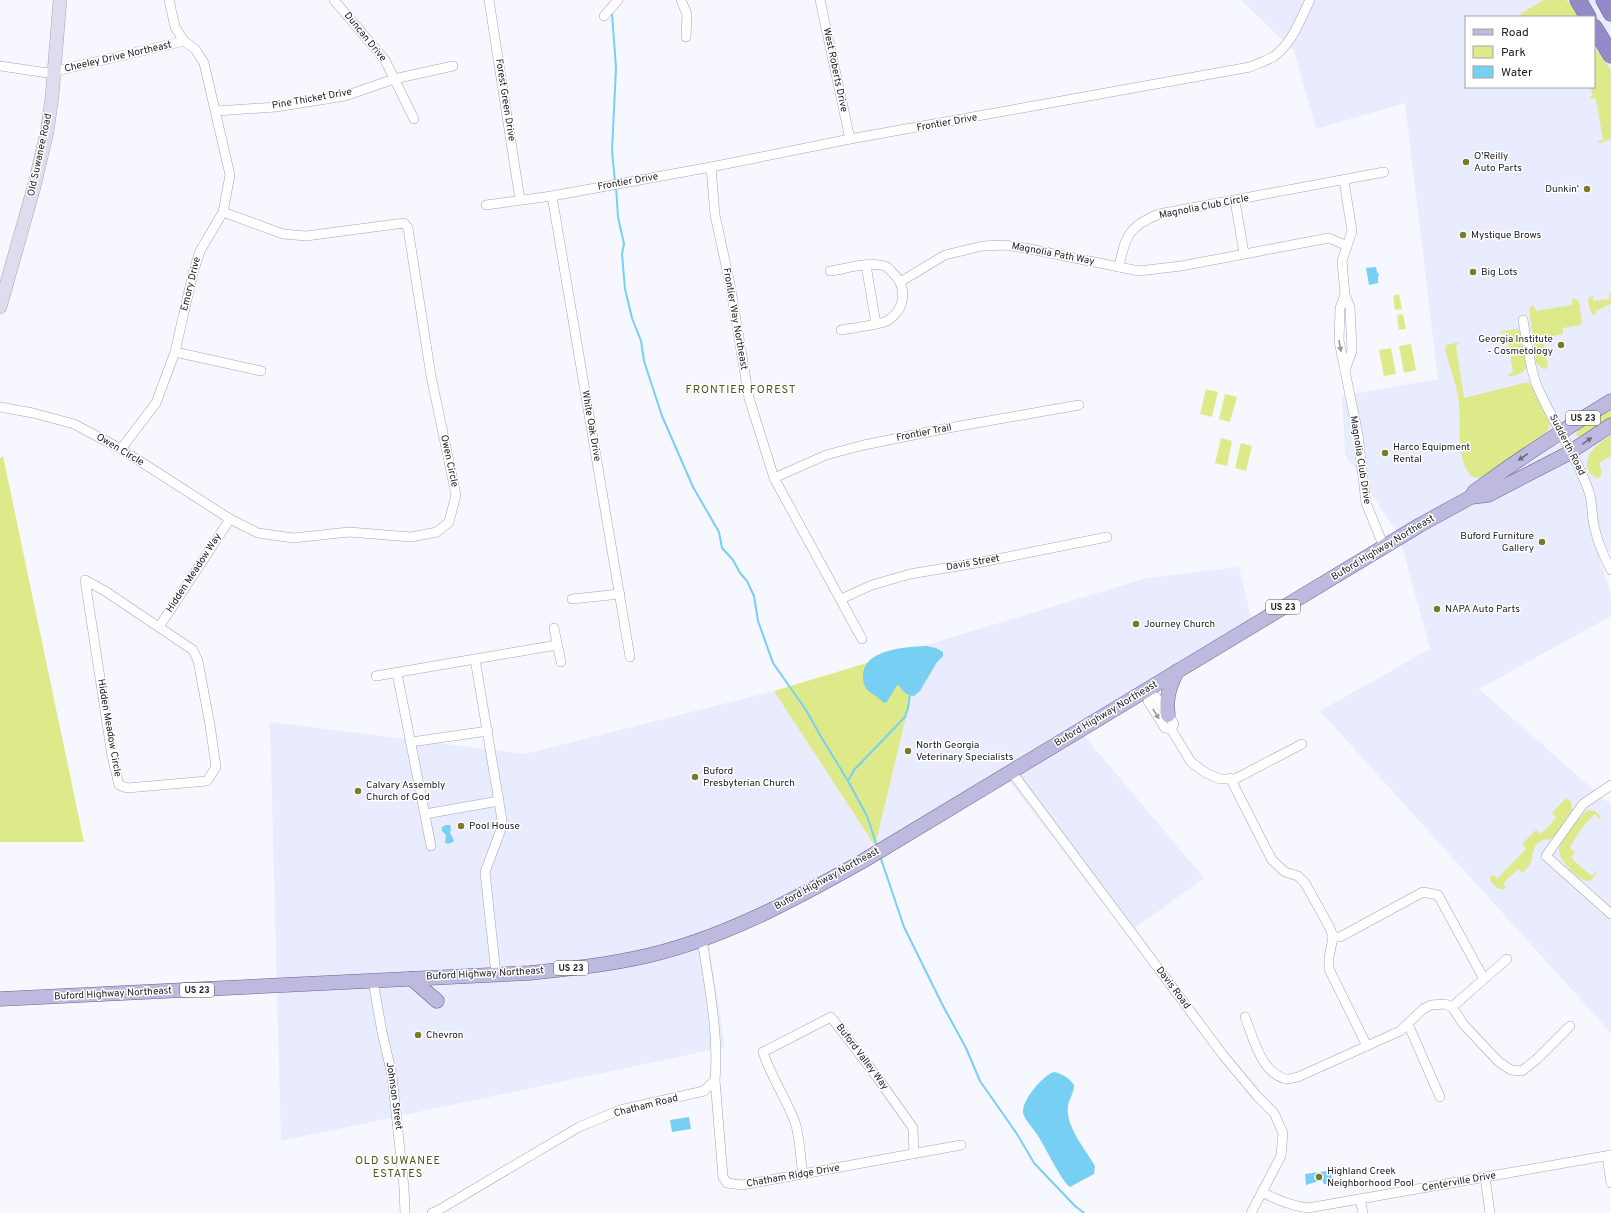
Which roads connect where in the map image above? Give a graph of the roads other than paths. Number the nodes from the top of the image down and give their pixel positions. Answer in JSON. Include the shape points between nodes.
{"nodes":[{"id":1,"x":60,"y":0,"type":"edge"},
{"id":2,"x":169,"y":0,"type":"edge"},
{"id":3,"x":334,"y":0,"type":"edge"},
{"id":4,"x":490,"y":0,"type":"edge"},
{"id":5,"x":681,"y":0,"type":"edge"},
{"id":6,"x":820,"y":0,"type":"edge"},
{"id":7,"x":1310,"y":0,"type":"edge"},
{"id":8,"x":1578,"y":0,"type":"edge"},
{"id":9,"x":1604,"y":0,"type":"edge"},
{"id":10,"x":617,"y":2,"type":"edge"},
{"id":11,"x":1611,"y":13,"type":"edge"},
{"id":12,"x":604,"y":16,"type":"dead end"},
{"id":13,"x":1587,"y":16,"type":"edge"},
{"id":14,"x":1595,"y":29,"type":"edge"},
{"id":15,"x":686,"y":37,"type":"dead end"},
{"id":16,"x":184,"y":41,"type":"junction"},
{"id":17,"x":1611,"y":55,"type":"edge"},
{"id":18,"x":0,"y":66,"type":"edge"},
{"id":19,"x":453,"y":66,"type":"dead end"},
{"id":20,"x":53,"y":72,"type":"junction"},
{"id":21,"x":394,"y":79,"type":"junction"},
{"id":22,"x":216,"y":111,"type":"junction"},
{"id":23,"x":414,"y":118,"type":"dead end"},
{"id":24,"x":850,"y":139,"type":"junction"},
{"id":25,"x":710,"y":167,"type":"junction"},
{"id":26,"x":1384,"y":172,"type":"dead end"},
{"id":27,"x":1344,"y":181,"type":"junction"},
{"id":28,"x":552,"y":196,"type":"junction"},
{"id":29,"x":520,"y":200,"type":"junction"},
{"id":30,"x":1235,"y":200,"type":"junction"},
{"id":31,"x":486,"y":205,"type":"dead end"},
{"id":32,"x":223,"y":212,"type":"junction"},
{"id":33,"x":1348,"y":246,"type":"junction"},
{"id":34,"x":1244,"y":253,"type":"junction"},
{"id":35,"x":866,"y":265,"type":"junction"},
{"id":36,"x":1119,"y":267,"type":"junction"},
{"id":37,"x":830,"y":272,"type":"dead end"},
{"id":38,"x":900,"y":282,"type":"junction"},
{"id":39,"x":1345,"y":295,"type":"junction"},
{"id":40,"x":0,"y":307,"type":"edge"},
{"id":41,"x":1523,"y":320,"type":"dead end"},
{"id":42,"x":876,"y":324,"type":"junction"},
{"id":43,"x":841,"y":330,"type":"dead end"},
{"id":44,"x":1339,"y":330,"type":"junction"},
{"id":45,"x":1351,"y":330,"type":"junction"},
{"id":46,"x":176,"y":352,"type":"junction"},
{"id":47,"x":1345,"y":370,"type":"junction"},
{"id":48,"x":261,"y":371,"type":"dead end"},
{"id":49,"x":1611,"y":401,"type":"edge"},
{"id":50,"x":1079,"y":405,"type":"dead end"},
{"id":51,"x":0,"y":407,"type":"edge"},
{"id":52,"x":1611,"y":425,"type":"edge"},
{"id":53,"x":1558,"y":434,"type":"junction"},
{"id":54,"x":121,"y":449,"type":"junction"},
{"id":55,"x":1572,"y":451,"type":"junction"},
{"id":56,"x":774,"y":478,"type":"junction"},
{"id":57,"x":1471,"y":497,"type":"junction"},
{"id":58,"x":230,"y":520,"type":"junction"},
{"id":59,"x":1107,"y":537,"type":"dead end"},
{"id":60,"x":1384,"y":547,"type":"junction"},
{"id":61,"x":1611,"y":570,"type":"edge"},
{"id":62,"x":620,"y":594,"type":"junction"},
{"id":63,"x":572,"y":599,"type":"dead end"},
{"id":64,"x":842,"y":599,"type":"junction"},
{"id":65,"x":159,"y":627,"type":"junction"},
{"id":66,"x":554,"y":628,"type":"dead end"},
{"id":67,"x":862,"y":639,"type":"dead end"},
{"id":68,"x":557,"y":645,"type":"junction"},
{"id":69,"x":630,"y":657,"type":"dead end"},
{"id":70,"x":475,"y":659,"type":"junction"},
{"id":71,"x":561,"y":662,"type":"dead end"},
{"id":72,"x":1177,"y":671,"type":"junction"},
{"id":73,"x":398,"y":672,"type":"junction"},
{"id":74,"x":376,"y":676,"type":"dead end"},
{"id":75,"x":1149,"y":692,"type":"junction"},
{"id":76,"x":1170,"y":722,"type":"junction"},
{"id":77,"x":488,"y":731,"type":"junction"},
{"id":78,"x":411,"y":742,"type":"junction"},
{"id":79,"x":1302,"y":744,"type":"dead end"},
{"id":80,"x":1011,"y":771,"type":"junction"},
{"id":81,"x":1230,"y":778,"type":"junction"},
{"id":82,"x":1611,"y":785,"type":"edge"},
{"id":83,"x":499,"y":801,"type":"junction"},
{"id":84,"x":425,"y":814,"type":"junction"},
{"id":85,"x":431,"y":846,"type":"dead end"},
{"id":86,"x":1611,"y":914,"type":"edge"},
{"id":87,"x":1332,"y":937,"type":"junction"},
{"id":88,"x":702,"y":939,"type":"junction"},
{"id":89,"x":1507,"y":959,"type":"dead end"},
{"id":90,"x":496,"y":974,"type":"junction"},
{"id":91,"x":412,"y":979,"type":"junction"},
{"id":92,"x":1484,"y":979,"type":"junction"},
{"id":93,"x":373,"y":981,"type":"junction"},
{"id":94,"x":0,"y":999,"type":"edge"},
{"id":95,"x":437,"y":1001,"type":"dead end"},
{"id":96,"x":1452,"y":1007,"type":"junction"},
{"id":97,"x":1245,"y":1017,"type":"dead end"},
{"id":98,"x":1408,"y":1024,"type":"junction"},
{"id":99,"x":1570,"y":1026,"type":"dead end"},
{"id":100,"x":1367,"y":1046,"type":"junction"},
{"id":101,"x":715,"y":1080,"type":"junction"},
{"id":102,"x":1440,"y":1097,"type":"dead end"},
{"id":103,"x":961,"y":1145,"type":"dead end"},
{"id":104,"x":914,"y":1154,"type":"junction"},
{"id":105,"x":1609,"y":1155,"type":"edge"},
{"id":106,"x":803,"y":1174,"type":"junction"},
{"id":107,"x":1485,"y":1177,"type":"junction"},
{"id":108,"x":1611,"y":1183,"type":"edge"},
{"id":109,"x":1262,"y":1192,"type":"junction"},
{"id":110,"x":1360,"y":1199,"type":"junction"},
{"id":111,"x":405,"y":1213,"type":"edge"},
{"id":112,"x":432,"y":1213,"type":"edge"},
{"id":113,"x":1252,"y":1213,"type":"edge"},
{"id":114,"x":1363,"y":1213,"type":"edge"},
{"id":115,"x":1490,"y":1213,"type":"edge"}],
"edges":[{"from":1,"to":20,"type":"street","name":"Old Suwanee Road"},
{"from":2,"to":16,"type":"street","via":[[175,27]]},
{"from":3,"to":21,"type":"street","name":"Duncan Drive","via":[[385,60]]},
{"from":4,"to":29,"type":"street","name":"Forest Green Drive"},
{"from":5,"to":15,"type":"street","via":[[687,14]]},
{"from":6,"to":24,"type":"street","name":"West Roberts Drive"},
{"from":7,"to":24,"type":"street","name":"Frontier Drive","via":[[1285,47],[1272,57],[1250,67]]},
{"from":8,"to":13,"type":"highway"},
{"from":9,"to":11,"type":"highway"},
{"from":10,"to":12,"type":"street"},
{"from":14,"to":17,"type":"highway"},
{"from":16,"to":20,"type":"street","name":"Cheeley Drive Northeast"},
{"from":16,"to":22,"type":"street","name":"Emory Drive","via":[[195,49],[204,63]]},
{"from":18,"to":20,"type":"street","name":"Cheeley Drive Northeast"},
{"from":19,"to":21,"type":"street","name":"Pine Thicket Drive"},
{"from":20,"to":40,"type":"street","name":"Old Suwanee Road","via":[[52,97],[34,187]]},
{"from":21,"to":22,"type":"street","name":"Pine Thicket Drive","via":[[345,96],[276,107]]},
{"from":21,"to":23,"type":"street","name":"Duncan Drive"},
{"from":22,"to":32,"type":"street","name":"Emory Drive","via":[[230,174]]},
{"from":24,"to":25,"type":"street","name":"Frontier Drive"},
{"from":25,"to":28,"type":"street","name":"Frontier Drive"},
{"from":25,"to":56,"type":"street","name":"Frontier Way Northeast","via":[[715,215],[730,284],[749,398]]},
{"from":26,"to":27,"type":"street","name":"Magnolia Club Circle"},
{"from":27,"to":30,"type":"street","name":"Magnolia Club Circle"},
{"from":27,"to":33,"type":"street","name":"Magnolia Club Drive","via":[[1352,231]]},
{"from":28,"to":29,"type":"street","name":"Frontier Drive"},
{"from":28,"to":62,"type":"street","name":"White Oak Drive"},
{"from":29,"to":31,"type":"street"},
{"from":30,"to":34,"type":"street"},
{"from":30,"to":36,"type":"street","name":"Magnolia Club Circle","via":[[1159,214],[1136,225],[1124,243]]},
{"from":32,"to":46,"type":"street","name":"Emory Drive","via":[[200,250]]},
{"from":32,"to":58,"type":"street","name":"Owen Circle","via":[[283,234],[306,236],[404,223],[408,228],[431,376],[456,495],[449,522],[437,532],[411,537],[349,532],[292,538],[258,533]]},
{"from":33,"to":34,"type":"street","via":[[1328,238]]},
{"from":33,"to":39,"type":"street","name":"Magnolia Club Drive","via":[[1342,260]]},
{"from":34,"to":36,"type":"street","via":[[1181,266],[1139,271]]},
{"from":35,"to":37,"type":"street"},
{"from":35,"to":38,"type":"street","via":[[886,266]]},
{"from":35,"to":42,"type":"street"},
{"from":36,"to":38,"type":"street","name":"Magnolia Path Way","via":[[1018,247],[982,246],[945,255]]},
{"from":38,"to":42,"type":"street","via":[[903,288],[902,302],[895,314],[886,322]]},
{"from":39,"to":44,"type":"street","name":"Magnolia Club Drive","via":[[1340,308]]},
{"from":39,"to":45,"type":"street","name":"Magnolia Club Drive","via":[[1350,307]]},
{"from":41,"to":53,"type":"street","name":"Sudderth Road","via":[[1537,385]]},
{"from":42,"to":43,"type":"street"},
{"from":44,"to":45,"type":"street"},
{"from":44,"to":47,"type":"street","name":"Magnolia Club Drive","one_way":true},
{"from":45,"to":47,"type":"street","name":"Magnolia Club Drive","via":[[1352,351]]},
{"from":46,"to":48,"type":"street"},
{"from":46,"to":54,"type":"street","name":"Emory Drive","via":[[156,403]]},
{"from":47,"to":60,"type":"street","name":"Magnolia Club Drive","via":[[1358,435],[1366,503]]},
{"from":49,"to":53,"type":"main road","number":"US 23"},
{"from":50,"to":56,"type":"street","name":"Frontier Trail","via":[[864,445],[826,455]]},
{"from":51,"to":54,"type":"street","name":"Owen Circle","via":[[74,424]]},
{"from":55,"to":52,"type":"main road","number":"US 23","one_way":true},
{"from":53,"to":55,"type":"street","name":"Sudderth Road"},
{"from":53,"to":57,"type":"main road","number":"US 23","one_way":true,"via":[[1498,474]]},
{"from":54,"to":58,"type":"street","name":"Owen Circle"},
{"from":55,"to":57,"type":"main road","number":"US 23","via":[[1488,495]]},
{"from":55,"to":61,"type":"street","name":"Sudderth Road","via":[[1590,494],[1599,546]]},
{"from":56,"to":64,"type":"street","name":"Frontier Way Northeast"},
{"from":57,"to":60,"type":"main road","name":"Buford Highway Northeast","number":"US 23"},
{"from":58,"to":65,"type":"street","name":"Hidden Meadow Way"},
{"from":59,"to":64,"type":"street","name":"Davis Street","via":[[910,574]]},
{"from":60,"to":72,"type":"main road","name":"Buford Highway Northeast","number":"US 23"},
{"from":62,"to":63,"type":"street"},
{"from":62,"to":69,"type":"street","name":"White Oak Drive"},
{"from":64,"to":67,"type":"street","name":"Frontier Way Northeast"},
{"from":65,"to":65,"type":"street","name":"Hidden Meadow Circle","via":[[193,650],[198,661],[216,768],[207,781],[127,788],[119,785],[112,756],[84,580]]},
{"from":66,"to":68,"type":"street"},
{"from":68,"to":70,"type":"street"},
{"from":68,"to":71,"type":"street"},
{"from":70,"to":73,"type":"street"},
{"from":70,"to":77,"type":"street"},
{"from":72,"to":75,"type":"main road","name":"Buford Highway Northeast","number":"US 23"},
{"from":72,"to":76,"type":"main road","via":[[1167,700]]},
{"from":73,"to":74,"type":"street"},
{"from":73,"to":78,"type":"street"},
{"from":75,"to":76,"type":"street","via":[[1156,697]]},
{"from":75,"to":76,"type":"street","one_way":true,"via":[[1148,701],[1165,728]]},
{"from":75,"to":80,"type":"main road","name":"Buford Highway Northeast","number":"US 23"},
{"from":76,"to":81,"type":"street","via":[[1191,762],[1220,779]]},
{"from":77,"to":78,"type":"street"},
{"from":77,"to":83,"type":"street"},
{"from":78,"to":84,"type":"street"},
{"from":79,"to":81,"type":"street","via":[[1235,778]]},
{"from":80,"to":88,"type":"main road","name":"Buford Highway Northeast","number":"US 23","via":[[800,896],[733,928]]},
{"from":80,"to":109,"type":"street","name":"Davis Road","via":[[1223,1055],[1274,1113],[1283,1133],[1281,1156]]},
{"from":81,"to":87,"type":"street","via":[[1272,860],[1285,872],[1298,876],[1305,883],[1330,928]]},
{"from":82,"to":86,"type":"street","via":[[1584,804],[1546,856]]},
{"from":83,"to":84,"type":"street"},
{"from":83,"to":90,"type":"street","via":[[502,820],[500,832],[485,872]]},
{"from":84,"to":85,"type":"street"},
{"from":87,"to":92,"type":"street","via":[[1340,937],[1423,892],[1438,895]]},
{"from":87,"to":100,"type":"street","via":[[1329,969]]},
{"from":88,"to":90,"type":"main road","name":"Buford Highway Northeast","number":"US 23","via":[[662,952],[601,966]]},
{"from":88,"to":101,"type":"street","via":[[714,1023]]},
{"from":89,"to":92,"type":"street"},
{"from":90,"to":91,"type":"main road","name":"Buford Highway Northeast","number":"US 23"},
{"from":91,"to":93,"type":"main road","name":"Buford Highway Northeast","number":"US 23"},
{"from":91,"to":95,"type":"main road"},
{"from":92,"to":96,"type":"street"},
{"from":93,"to":94,"type":"main road","name":"Buford Highway Northeast","number":"US 23"},
{"from":93,"to":111,"type":"street","name":"Johnson Street","via":[[392,1075]]},
{"from":96,"to":98,"type":"street","via":[[1444,1004],[1431,1005],[1419,1012]]},
{"from":96,"to":99,"type":"street","via":[[1464,1026],[1499,1062],[1511,1070],[1522,1071]]},
{"from":97,"to":100,"type":"street","via":[[1261,1058],[1277,1075],[1287,1079],[1298,1077]]},
{"from":98,"to":100,"type":"street","via":[[1400,1031]]},
{"from":98,"to":102,"type":"street"},
{"from":101,"to":106,"type":"street","name":"Chatham Ridge Drive","via":[[723,1177],[727,1183],[742,1185]]},
{"from":101,"to":112,"type":"street","name":"Chatham Road","via":[[704,1091],[620,1110],[580,1127]]},
{"from":103,"to":104,"type":"street","name":"Chatham Ridge Drive"},
{"from":104,"to":106,"type":"street","name":"Chatham Ridge Drive"},
{"from":104,"to":106,"type":"street","name":"Buford Valley Way","via":[[913,1128],[831,1017],[763,1052],[768,1069],[796,1124]]},
{"from":105,"to":107,"type":"street","name":"Centerville Drive"},
{"from":105,"to":108,"type":"street"},
{"from":107,"to":110,"type":"street","name":"Centerville Drive"},
{"from":107,"to":115,"type":"street"},
{"from":109,"to":110,"type":"street","name":"Centerville Drive","via":[[1292,1206],[1308,1208]]},
{"from":109,"to":113,"type":"street","name":"Davis Road"},
{"from":110,"to":114,"type":"street"}]}
